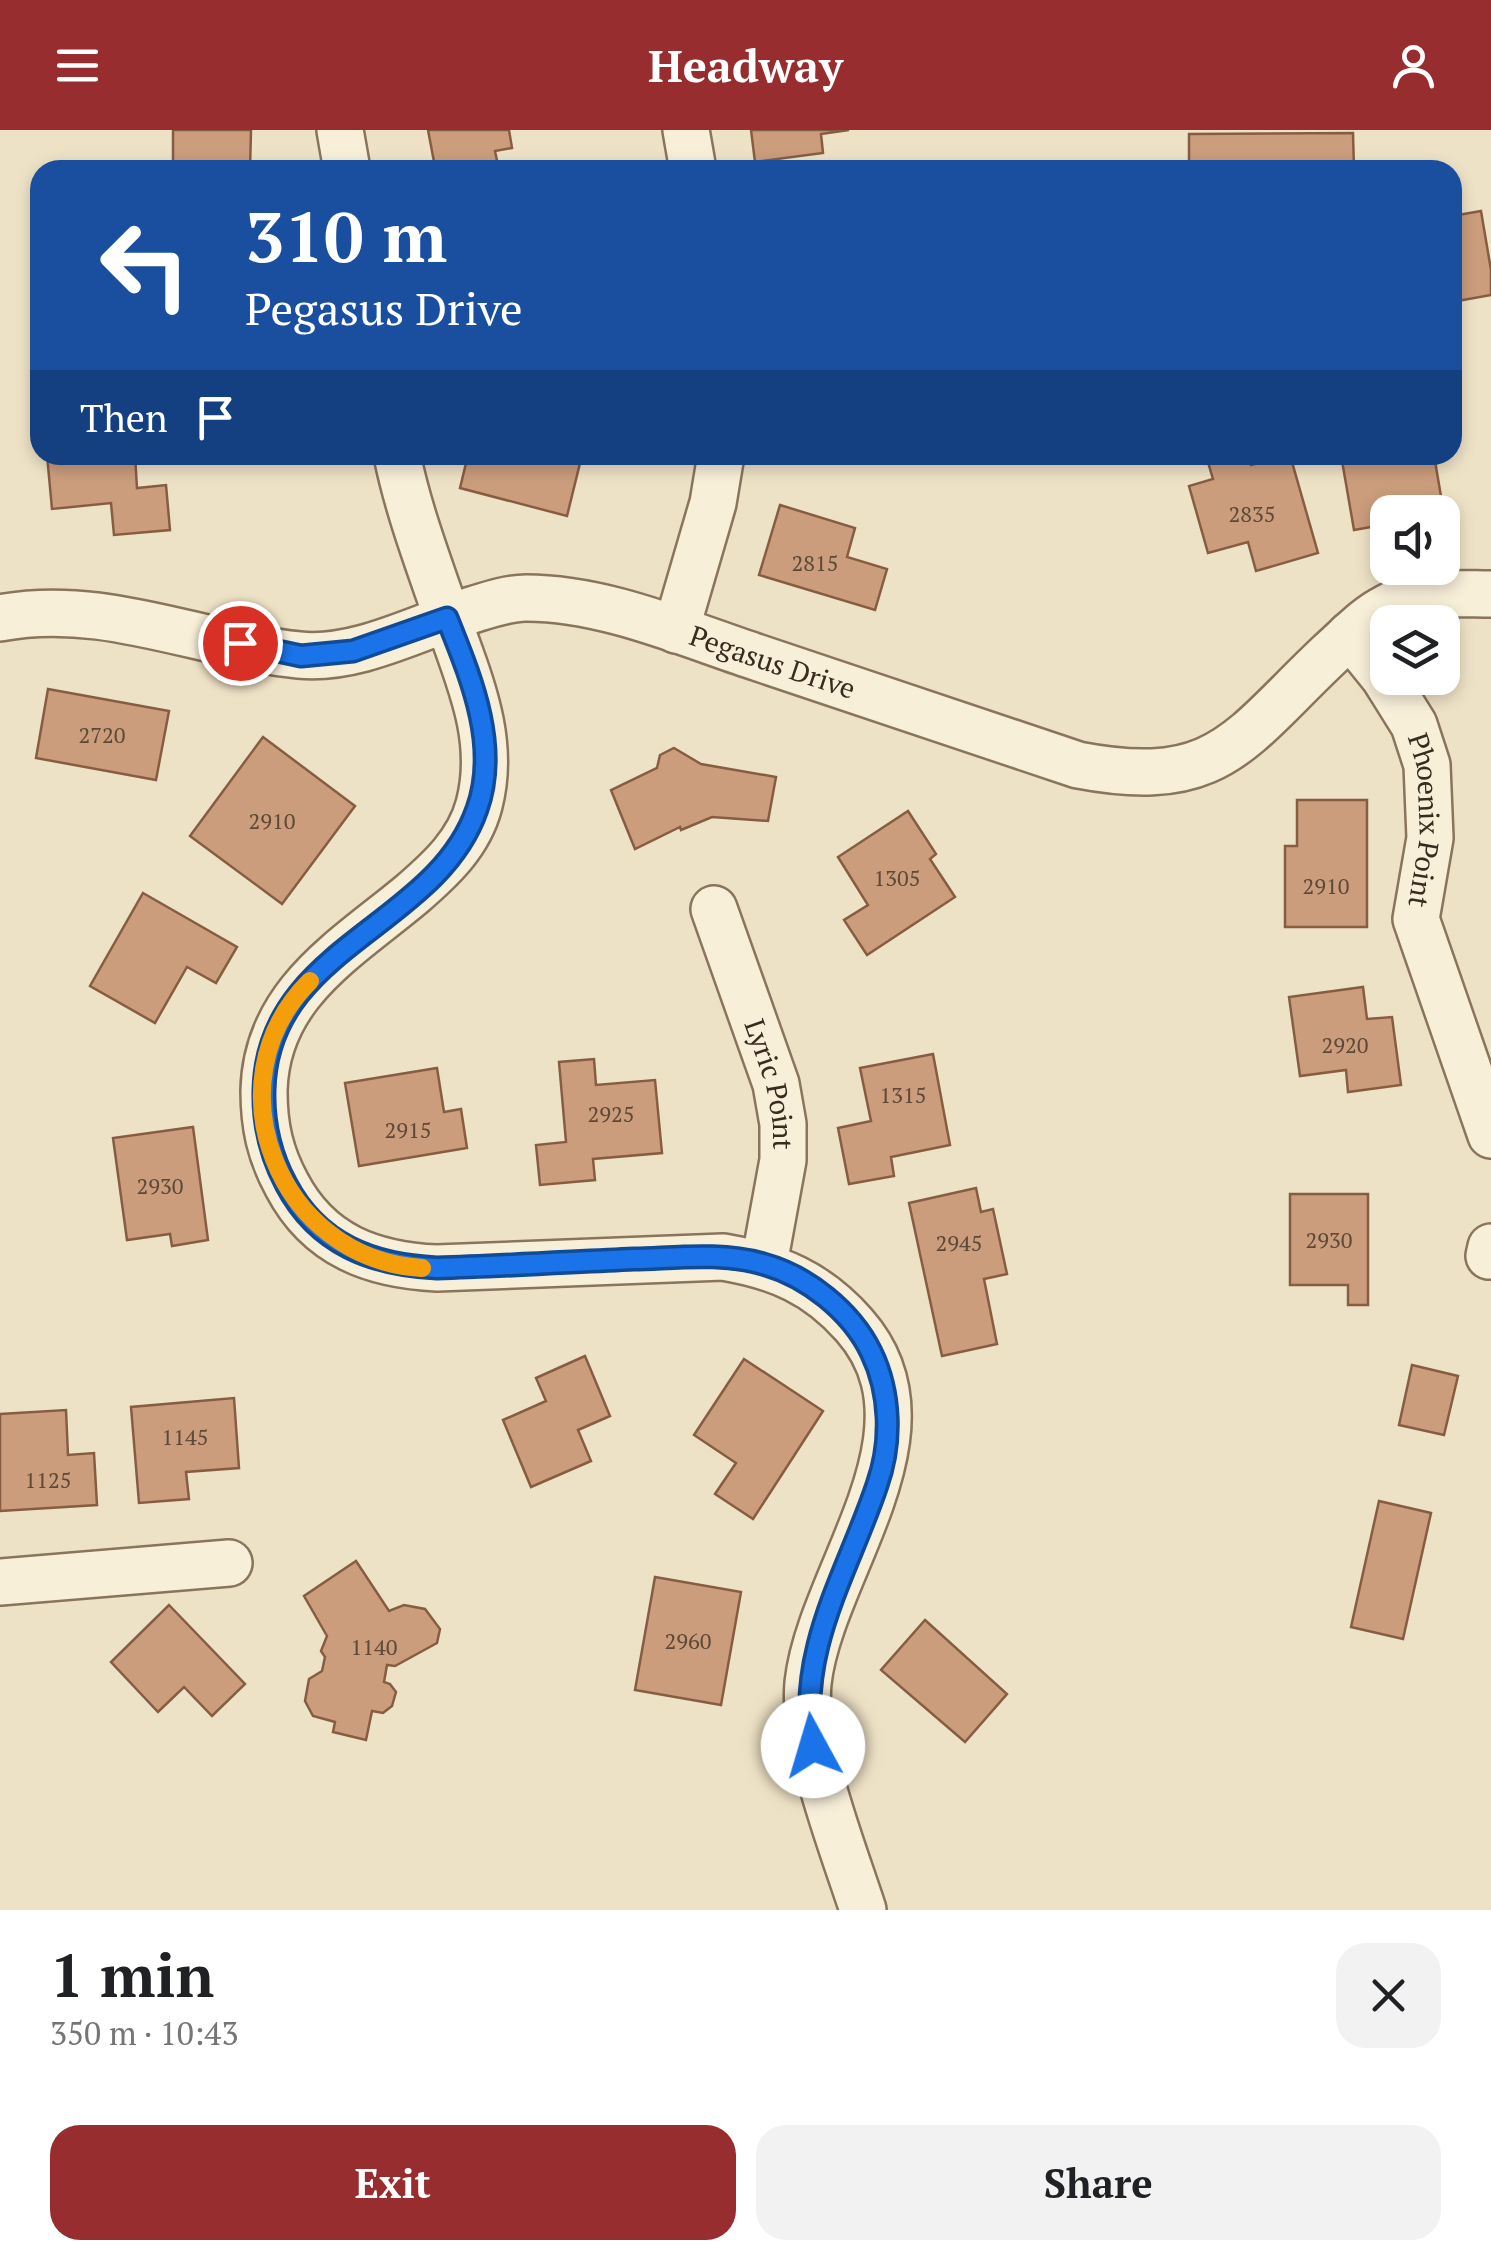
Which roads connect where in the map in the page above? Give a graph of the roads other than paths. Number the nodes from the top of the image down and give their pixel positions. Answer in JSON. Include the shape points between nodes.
{"nodes":[{"id":1,"x":340,"y":130,"type":"edge"},
{"id":2,"x":686,"y":130,"type":"edge"},
{"id":3,"x":345,"y":160,"type":"edge"},
{"id":4,"x":691,"y":160,"type":"edge"},
{"id":5,"x":400,"y":465,"type":"edge"},
{"id":6,"x":719,"y":465,"type":"edge"},
{"id":7,"x":1491,"y":594,"type":"edge"},
{"id":8,"x":0,"y":618,"type":"edge"},
{"id":9,"x":447,"y":618,"type":"junction"},
{"id":10,"x":676,"y":630,"type":"junction"},
{"id":11,"x":1350,"y":635,"type":"junction"},
{"id":12,"x":714,"y":909,"type":"dead end"},
{"id":13,"x":1491,"y":1135,"type":"edge"},
{"id":14,"x":764,"y":1264,"type":"junction"},
{"id":15,"x":229,"y":1563,"type":"dead end"},
{"id":16,"x":0,"y":1582,"type":"edge"},
{"id":17,"x":863,"y":1910,"type":"edge"}],
"edges":[{"from":1,"to":3,"type":"street"},
{"from":2,"to":4,"type":"street"},
{"from":5,"to":9,"type":"street"},
{"from":6,"to":10,"type":"street"},
{"from":7,"to":11,"type":"street","name":"Pegasus Drive","via":[[1414,598],[1386,607]]},
{"from":8,"to":9,"type":"street","name":"Pegasus Drive","via":[[102,616],[301,656],[353,651]]},
{"from":9,"to":10,"type":"street","name":"Pegasus Drive","via":[[520,598],[554,598]]},
{"from":9,"to":14,"type":"street","via":[[482,726],[479,805],[444,867],[322,969],[287,1008],[264,1074],[273,1160],[311,1219],[336,1241],[401,1266],[708,1257]]},
{"from":10,"to":11,"type":"street","name":"Pegasus Drive","via":[[1078,764],[1153,774],[1204,762],[1233,746]]},
{"from":11,"to":13,"type":"street","name":"Phoenix Point","via":[[1414,725],[1427,764],[1430,838],[1416,920]]},
{"from":12,"to":14,"type":"street","name":"Lyric Point","via":[[776,1084],[783,1124]]},
{"from":14,"to":17,"type":"street","via":[[835,1304],[863,1335],[880,1369],[887,1408],[879,1481],[808,1681],[813,1746]]},
{"from":15,"to":16,"type":"street"}]}
